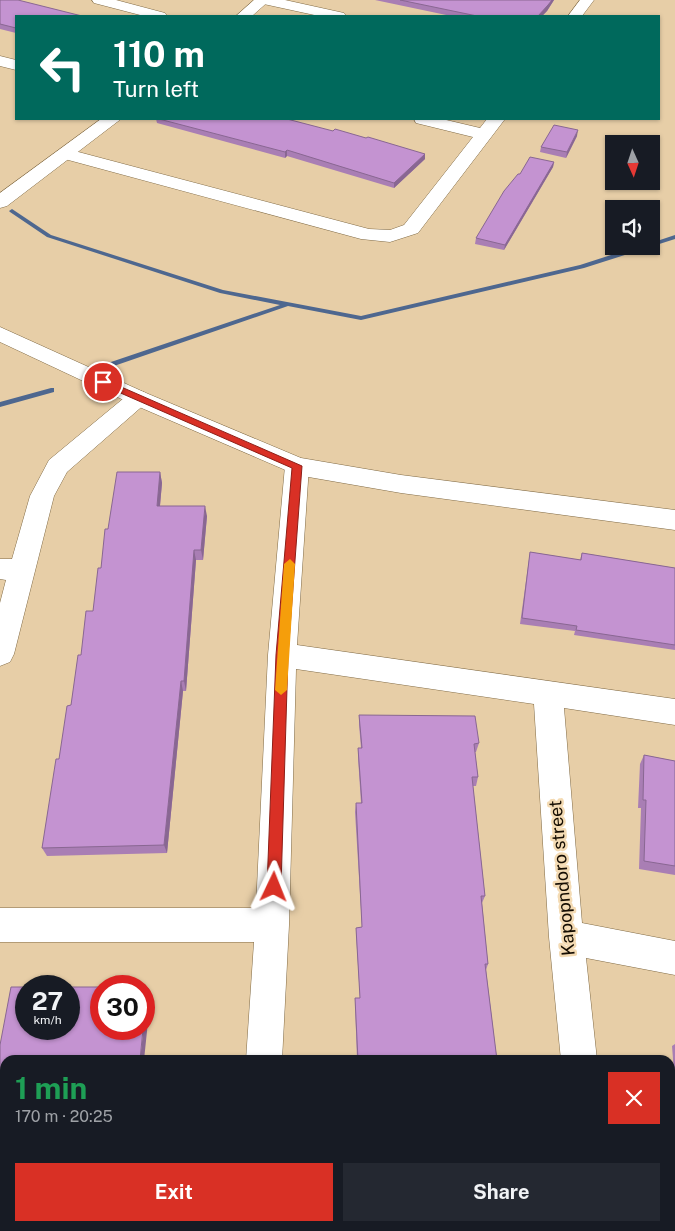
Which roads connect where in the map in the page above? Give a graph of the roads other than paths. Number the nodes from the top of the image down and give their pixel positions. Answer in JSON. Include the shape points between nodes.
{"nodes":[{"id":1,"x":99,"y":0,"type":"edge"},
{"id":2,"x":264,"y":0,"type":"edge"},
{"id":3,"x":587,"y":0,"type":"edge"},
{"id":4,"x":156,"y":15,"type":"edge"},
{"id":5,"x":244,"y":15,"type":"edge"},
{"id":6,"x":334,"y":15,"type":"edge"},
{"id":7,"x":576,"y":15,"type":"edge"},
{"id":8,"x":0,"y":61,"type":"edge"},
{"id":9,"x":15,"y":65,"type":"edge"},
{"id":10,"x":111,"y":120,"type":"edge"},
{"id":11,"x":426,"y":120,"type":"edge"},
{"id":12,"x":495,"y":120,"type":"edge"},
{"id":13,"x":484,"y":134,"type":"junction"},
{"id":14,"x":67,"y":154,"type":"junction"},
{"id":15,"x":0,"y":202,"type":"edge"},
{"id":16,"x":0,"y":334,"type":"edge"},
{"id":17,"x":138,"y":398,"type":"junction"},
{"id":18,"x":297,"y":466,"type":"junction"},
{"id":19,"x":675,"y":520,"type":"edge"},
{"id":20,"x":12,"y":570,"type":"edge"},
{"id":21,"x":0,"y":654,"type":"edge"},
{"id":22,"x":282,"y":655,"type":"junction"},
{"id":23,"x":548,"y":695,"type":"junction"},
{"id":24,"x":675,"y":712,"type":"edge"},
{"id":25,"x":0,"y":925,"type":"edge"},
{"id":26,"x":272,"y":925,"type":"junction"},
{"id":27,"x":566,"y":937,"type":"junction"},
{"id":28,"x":675,"y":958,"type":"edge"},
{"id":29,"x":264,"y":1055,"type":"edge"},
{"id":30,"x":578,"y":1055,"type":"edge"}],
"edges":[{"from":1,"to":4,"type":"street"},
{"from":2,"to":5,"type":"street"},
{"from":2,"to":6,"type":"street"},
{"from":3,"to":7,"type":"street"},
{"from":8,"to":9,"type":"street"},
{"from":10,"to":14,"type":"street"},
{"from":11,"to":13,"type":"street"},
{"from":12,"to":13,"type":"street"},
{"from":13,"to":14,"type":"street","via":[[411,229],[400,235],[384,237]]},
{"from":14,"to":15,"type":"street"},
{"from":16,"to":17,"type":"street"},
{"from":17,"to":18,"type":"street"},
{"from":17,"to":20,"type":"street","via":[[58,466]]},
{"from":18,"to":19,"type":"street","via":[[401,484]]},
{"from":18,"to":22,"type":"street"},
{"from":20,"to":21,"type":"street"},
{"from":22,"to":23,"type":"street"},
{"from":22,"to":26,"type":"street"},
{"from":23,"to":24,"type":"street"},
{"from":23,"to":27,"type":"street","name":"Kapopndoro street"},
{"from":25,"to":26,"type":"street"},
{"from":26,"to":29,"type":"street"},
{"from":27,"to":28,"type":"street"},
{"from":27,"to":30,"type":"street","name":"Kapopndoro street"}]}
